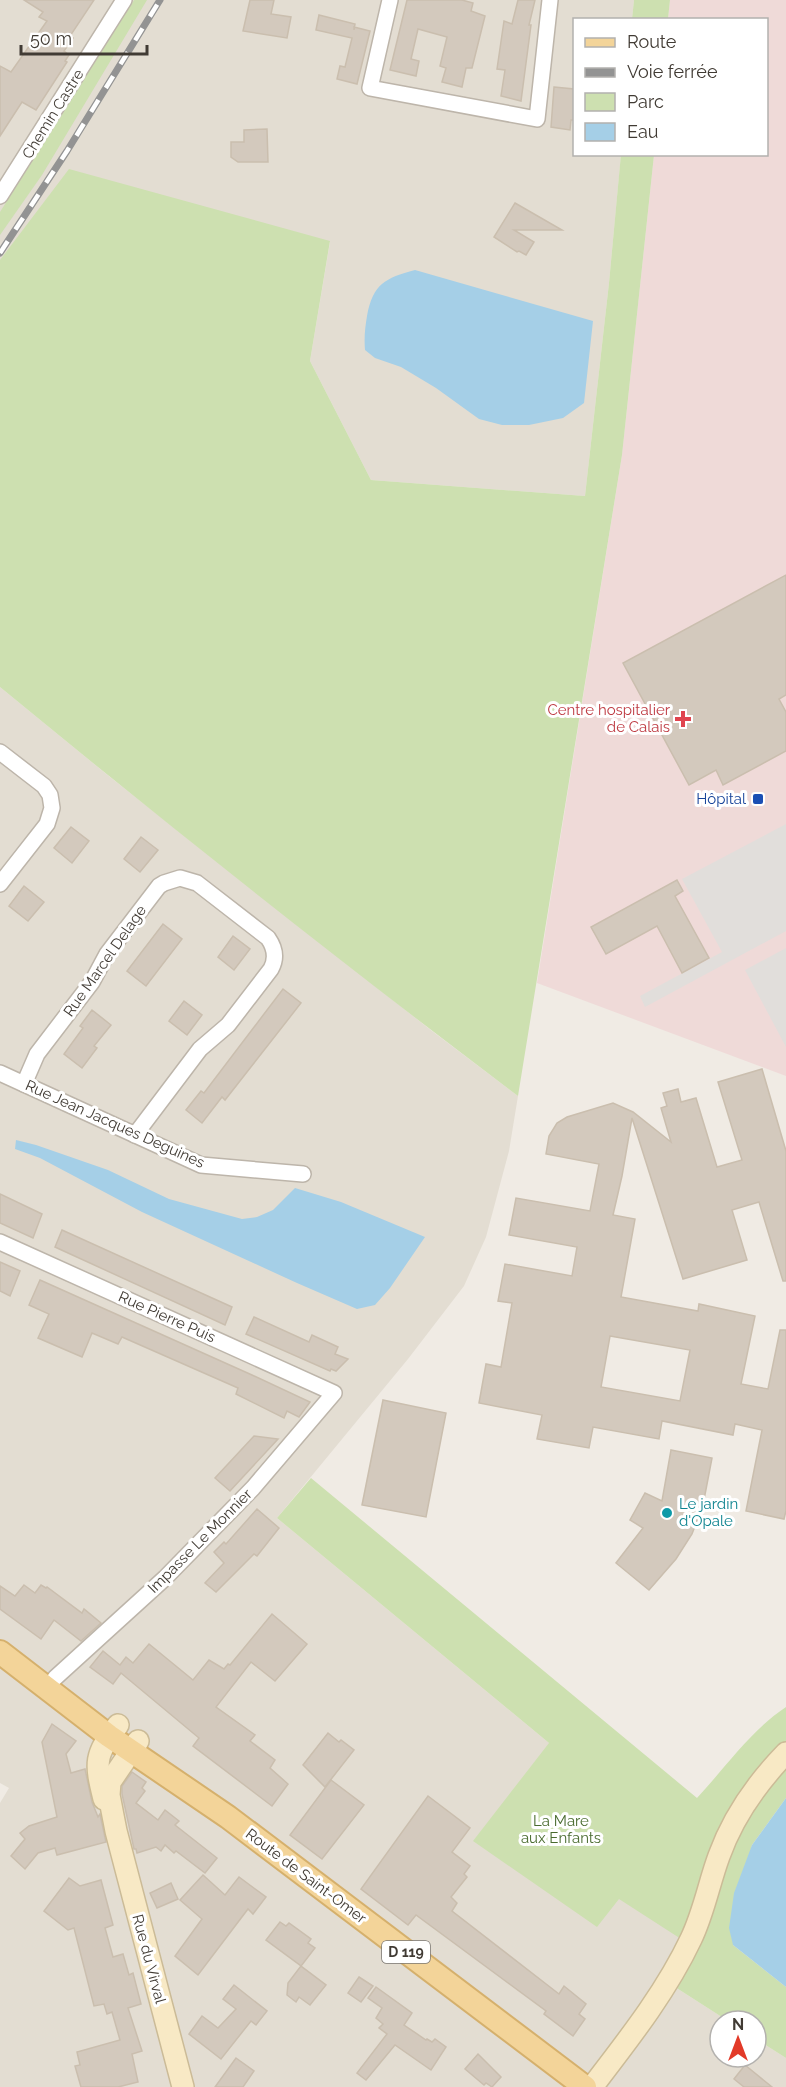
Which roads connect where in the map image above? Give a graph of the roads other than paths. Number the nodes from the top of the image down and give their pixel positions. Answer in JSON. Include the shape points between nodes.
{"nodes":[{"id":1,"x":124,"y":0,"type":"edge"},
{"id":2,"x":390,"y":0,"type":"edge"},
{"id":3,"x":550,"y":0,"type":"edge"},
{"id":4,"x":0,"y":196,"type":"edge"},
{"id":5,"x":0,"y":752,"type":"edge"},
{"id":6,"x":0,"y":884,"type":"edge"},
{"id":7,"x":0,"y":1073,"type":"edge"},
{"id":8,"x":24,"y":1084,"type":"junction"},
{"id":9,"x":135,"y":1135,"type":"junction"},
{"id":10,"x":303,"y":1174,"type":"dead end"},
{"id":11,"x":0,"y":1242,"type":"edge"},
{"id":12,"x":334,"y":1393,"type":"joint"},
{"id":13,"x":0,"y":1640,"type":"edge"},
{"id":14,"x":0,"y":1652,"type":"edge"},
{"id":15,"x":55,"y":1678,"type":"junction"},
{"id":16,"x":113,"y":1731,"type":"junction"},
{"id":17,"x":134,"y":1746,"type":"junction"},
{"id":18,"x":786,"y":1753,"type":"edge"},
{"id":19,"x":116,"y":1831,"type":"junction"},
{"id":20,"x":183,"y":2087,"type":"edge"},
{"id":21,"x":585,"y":2087,"type":"edge"},
{"id":22,"x":592,"y":2087,"type":"edge"}],
"edges":[{"from":1,"to":4,"type":"street","name":"Chemin Castre"},
{"from":2,"to":3,"type":"street","via":[[370,88],[537,119]]},
{"from":5,"to":6,"type":"street","via":[[44,786],[52,808],[46,824]]},
{"from":7,"to":8,"type":"street","name":"Rue Jean Jacques Deguines"},
{"from":8,"to":9,"type":"street","name":"Rue Jean Jacques Deguines"},
{"from":8,"to":9,"type":"street","name":"Rue Marcel Delage","via":[[37,1054],[159,886],[176,879],[193,881],[268,938],[274,947],[274,961],[228,1025],[200,1049]]},
{"from":9,"to":10,"type":"street","name":"Rue Jean Jacques Deguines","via":[[201,1165]]},
{"from":11,"to":12,"type":"street","name":"Rue Pierre Puis"},
{"from":12,"to":15,"type":"street","name":"Impasse Le Monnier","via":[[253,1488],[181,1562]]},
{"from":13,"to":15,"type":"main road","name":"Route de Saint-Omer","number":"D 119"},
{"from":14,"to":16,"type":"main road","name":"Route de Saint-Omer","number":"D 119"},
{"from":15,"to":16,"type":"main road","name":"Route de Saint-Omer","number":"D 119"},
{"from":16,"to":17,"type":"main road","name":"Route de Saint-Omer","number":"D 119"},
{"from":16,"to":19,"type":"street","name":"Rue du Virval","via":[[100,1751],[98,1769]]},
{"from":17,"to":19,"type":"street","name":"Rue du Virval","via":[[110,1782]]},
{"from":17,"to":21,"type":"main road","name":"Route de Saint-Omer","number":"D 119"},
{"from":18,"to":22,"type":"street","via":[[758,1784],[730,1831],[693,1935],[672,1975]]},
{"from":19,"to":20,"type":"street","name":"Rue du Virval"}]}
